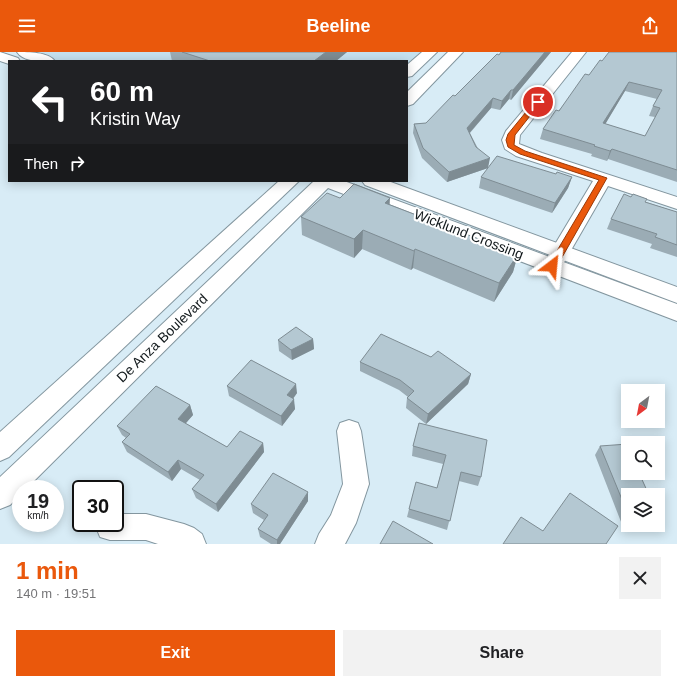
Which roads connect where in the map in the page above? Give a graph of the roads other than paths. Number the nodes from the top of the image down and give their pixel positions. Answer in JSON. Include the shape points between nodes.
{"nodes":[{"id":1,"x":24,"y":52,"type":"edge"},
{"id":2,"x":430,"y":52,"type":"edge"},
{"id":3,"x":456,"y":52,"type":"edge"},
{"id":4,"x":579,"y":52,"type":"edge"},
{"id":5,"x":0,"y":56,"type":"edge"},
{"id":6,"x":10,"y":60,"type":"edge"},
{"id":7,"x":45,"y":60,"type":"edge"},
{"id":8,"x":408,"y":72,"type":"edge"},
{"id":9,"x":408,"y":100,"type":"edge"},
{"id":10,"x":603,"y":178,"type":"junction"},
{"id":11,"x":289,"y":182,"type":"edge"},
{"id":12,"x":325,"y":182,"type":"edge"},
{"id":13,"x":329,"y":182,"type":"edge"},
{"id":14,"x":373,"y":182,"type":"edge"},
{"id":15,"x":677,"y":203,"type":"edge"},
{"id":16,"x":556,"y":259,"type":"junction"},
{"id":17,"x":677,"y":295,"type":"edge"},
{"id":18,"x":677,"y":314,"type":"edge"},
{"id":19,"x":350,"y":431,"type":"dead end"},
{"id":20,"x":0,"y":449,"type":"edge"},
{"id":21,"x":0,"y":496,"type":"edge"},
{"id":22,"x":124,"y":527,"type":"edge"},
{"id":23,"x":192,"y":544,"type":"edge"},
{"id":24,"x":329,"y":544,"type":"edge"}],
"edges":[{"from":1,"to":7,"type":"street"},
{"from":2,"to":8,"type":"street"},
{"from":3,"to":9,"type":"street"},
{"from":4,"to":10,"type":"street","via":[[512,134],[511,146],[522,152]]},
{"from":5,"to":6,"type":"street"},
{"from":10,"to":15,"type":"street"},
{"from":10,"to":16,"type":"street"},
{"from":11,"to":20,"type":"street","name":"De Anza Boulevard"},
{"from":12,"to":21,"type":"street","name":"De Anza Boulevard"},
{"from":13,"to":16,"type":"street","name":"Wicklund Crossing"},
{"from":14,"to":16,"type":"street","name":"Wicklund Crossing"},
{"from":16,"to":17,"type":"street","name":"Wicklund Crossing"},
{"from":16,"to":18,"type":"street","name":"Wicklund Crossing"},
{"from":19,"to":24,"type":"street","via":[[356,484],[342,523]]},
{"from":22,"to":23,"type":"street","via":[[146,527],[184,538]]}]}
